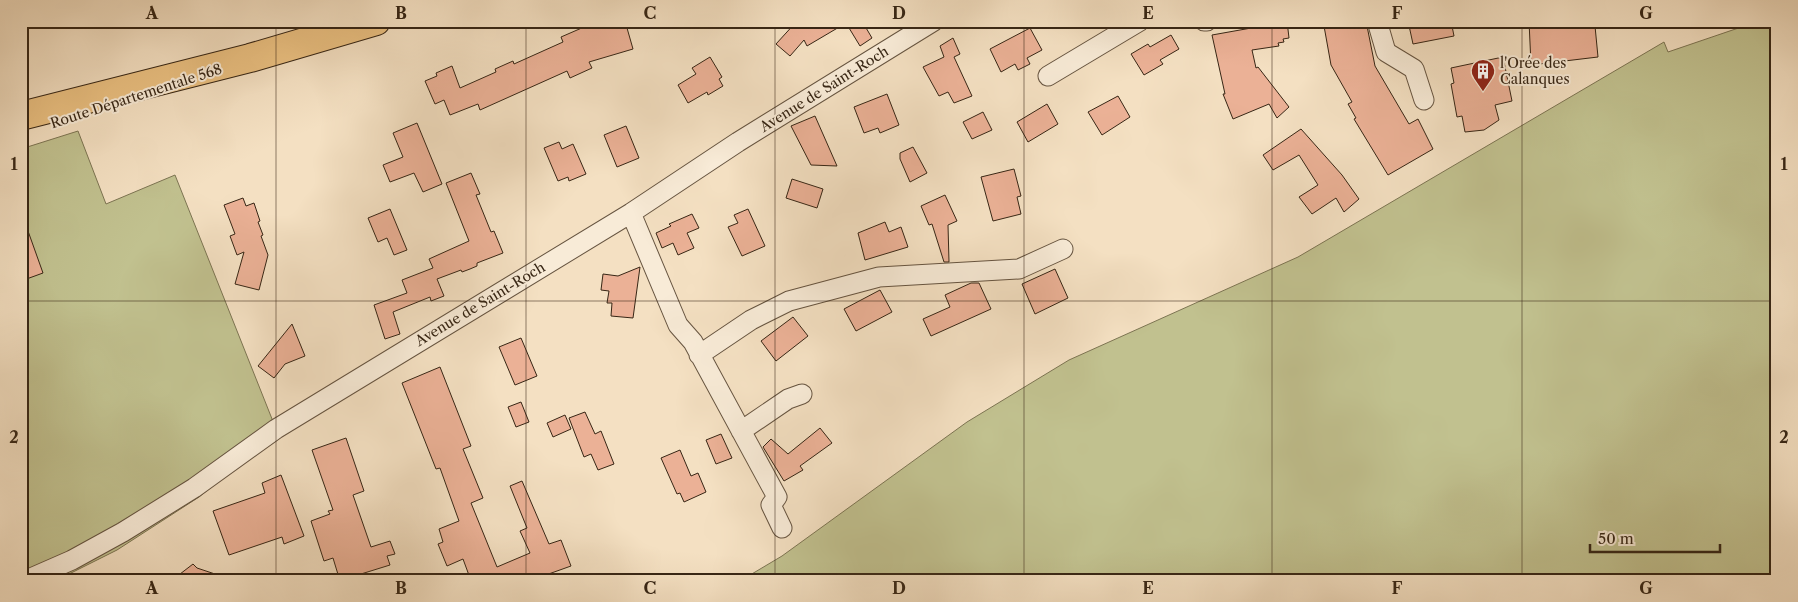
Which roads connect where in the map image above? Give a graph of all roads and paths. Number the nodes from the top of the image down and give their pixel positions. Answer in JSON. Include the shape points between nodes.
{"nodes":[{"id":1,"x":376,"y":21,"type":"edge"},
{"id":2,"x":934,"y":21,"type":"edge"},
{"id":3,"x":1140,"y":21,"type":"edge"},
{"id":4,"x":1378,"y":21,"type":"edge"},
{"id":5,"x":250,"y":58,"type":"junction"},
{"id":6,"x":1048,"y":76,"type":"dead end"},
{"id":7,"x":1424,"y":100,"type":"dead end"},
{"id":8,"x":21,"y":116,"type":"edge"},
{"id":9,"x":21,"y":133,"type":"edge"},
{"id":10,"x":631,"y":213,"type":"junction"},
{"id":11,"x":1063,"y":249,"type":"dead end"},
{"id":12,"x":699,"y":355,"type":"junction"},
{"id":13,"x":802,"y":394,"type":"dead end"},
{"id":14,"x":741,"y":432,"type":"junction"},
{"id":15,"x":782,"y":528,"type":"dead end"},
{"id":16,"x":24,"y":581,"type":"edge"}],
"edges":[{"from":1,"to":5,"type":"main road","name":"Route Départementale 568"},
{"from":2,"to":10,"type":"street","name":"Avenue de Saint-Roch","via":[[738,142]]},
{"from":3,"to":6,"type":"street"},
{"from":4,"to":7,"type":"street","via":[[1386,52],[1414,69]]},
{"from":5,"to":8,"type":"main road","name":"Route Départementale 568"},
{"from":5,"to":9,"type":"main road","name":"Route Départementale 568"},
{"from":10,"to":12,"type":"street","via":[[678,325],[693,342]]},
{"from":10,"to":16,"type":"street","name":"Avenue de Saint-Roch","via":[[276,429],[194,488],[123,532]]},
{"from":11,"to":12,"type":"street","via":[[1019,269],[879,277],[789,301],[751,320]]},
{"from":12,"to":14,"type":"street"},
{"from":13,"to":14,"type":"street","via":[[788,399]]},
{"from":14,"to":15,"type":"street","via":[[777,497],[771,505]]}]}
